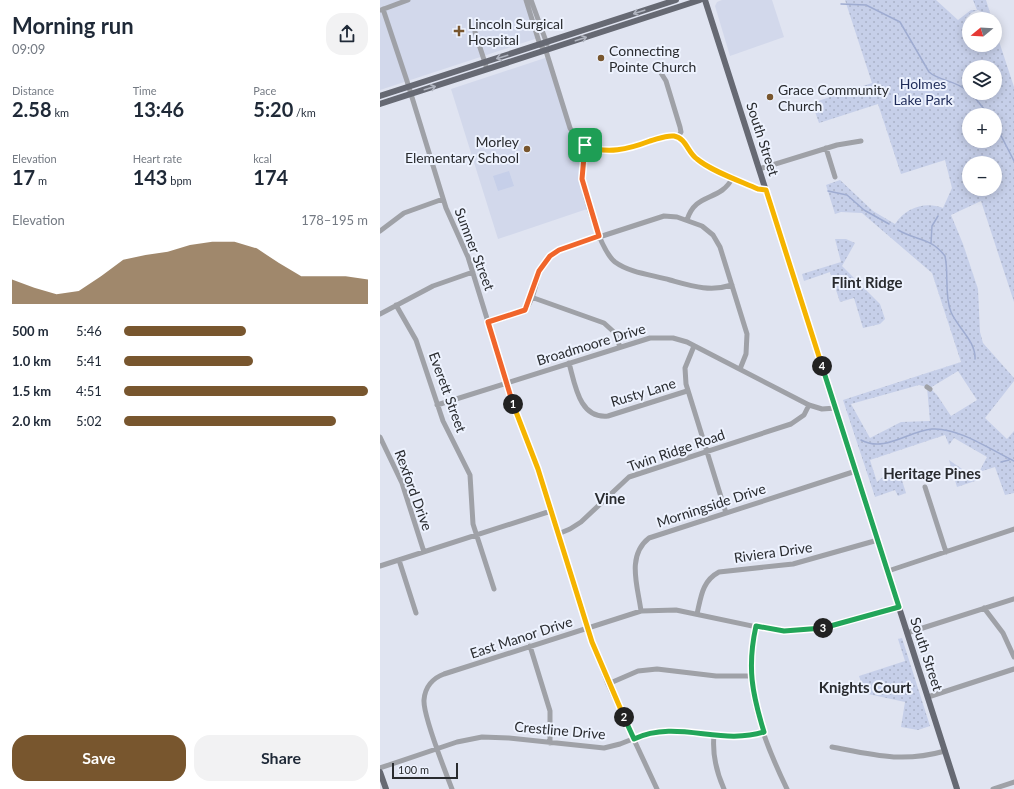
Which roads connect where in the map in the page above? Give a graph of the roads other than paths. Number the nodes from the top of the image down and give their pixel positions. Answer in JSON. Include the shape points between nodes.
{"nodes":[{"id":1,"x":408,"y":0,"type":"edge"},
{"id":2,"x":526,"y":0,"type":"edge"},
{"id":3,"x":531,"y":0,"type":"edge"},
{"id":4,"x":676,"y":0,"type":"edge"},
{"id":5,"x":700,"y":0,"type":"edge"},
{"id":6,"x":706,"y":0,"type":"edge"},
{"id":7,"x":382,"y":9,"type":"edge"},
{"id":8,"x":475,"y":32,"type":"dead end"},
{"id":9,"x":547,"y":43,"type":"junction"},
{"id":10,"x":540,"y":45,"type":"junction"},
{"id":11,"x":546,"y":51,"type":"junction"},
{"id":12,"x":485,"y":62,"type":"junction"},
{"id":13,"x":488,"y":70,"type":"junction"},
{"id":14,"x":661,"y":73,"type":"dead end"},
{"id":15,"x":409,"y":87,"type":"junction"},
{"id":16,"x":411,"y":94,"type":"junction"},
{"id":17,"x":380,"y":96,"type":"edge"},
{"id":18,"x":380,"y":104,"type":"edge"},
{"id":19,"x":678,"y":137,"type":"junction"},
{"id":20,"x":861,"y":142,"type":"dead end"},
{"id":21,"x":585,"y":145,"type":"junction"},
{"id":22,"x":826,"y":148,"type":"junction"},
{"id":23,"x":759,"y":169,"type":"junction"},
{"id":24,"x":733,"y":177,"type":"junction"},
{"id":25,"x":835,"y":177,"type":"dead end"},
{"id":26,"x":766,"y":190,"type":"junction"},
{"id":27,"x":443,"y":199,"type":"junction"},
{"id":28,"x":687,"y":220,"type":"junction"},
{"id":29,"x":380,"y":231,"type":"edge"},
{"id":30,"x":599,"y":236,"type":"junction"},
{"id":31,"x":473,"y":272,"type":"junction"},
{"id":32,"x":732,"y":285,"type":"junction"},
{"id":33,"x":531,"y":297,"type":"junction"},
{"id":34,"x":396,"y":305,"type":"junction"},
{"id":35,"x":380,"y":314,"type":"edge"},
{"id":36,"x":488,"y":322,"type":"junction"},
{"id":37,"x":694,"y":346,"type":"junction"},
{"id":38,"x":620,"y":348,"type":"junction"},
{"id":39,"x":569,"y":363,"type":"junction"},
{"id":40,"x":740,"y":369,"type":"junction"},
{"id":41,"x":507,"y":383,"type":"junction"},
{"id":42,"x":687,"y":391,"type":"junction"},
{"id":43,"x":437,"y":404,"type":"junction"},
{"id":44,"x":810,"y":405,"type":"junction"},
{"id":45,"x":836,"y":408,"type":"junction"},
{"id":46,"x":380,"y":437,"type":"edge"},
{"id":47,"x":706,"y":451,"type":"junction"},
{"id":48,"x":856,"y":470,"type":"junction"},
{"id":49,"x":925,"y":487,"type":"dead end"},
{"id":50,"x":551,"y":511,"type":"junction"},
{"id":51,"x":726,"y":512,"type":"junction"},
{"id":52,"x":1014,"y":529,"type":"edge"},
{"id":53,"x":558,"y":534,"type":"junction"},
{"id":54,"x":476,"y":535,"type":"junction"},
{"id":55,"x":878,"y":540,"type":"junction"},
{"id":56,"x":424,"y":552,"type":"junction"},
{"id":57,"x":946,"y":552,"type":"junction"},
{"id":58,"x":399,"y":560,"type":"junction"},
{"id":59,"x":380,"y":566,"type":"edge"},
{"id":60,"x":888,"y":571,"type":"junction"},
{"id":61,"x":494,"y":589,"type":"dead end"},
{"id":62,"x":1014,"y":599,"type":"edge"},
{"id":63,"x":899,"y":607,"type":"junction"},
{"id":64,"x":984,"y":608,"type":"junction"},
{"id":65,"x":641,"y":611,"type":"junction"},
{"id":66,"x":416,"y":613,"type":"dead end"},
{"id":67,"x":697,"y":614,"type":"junction"},
{"id":68,"x":756,"y":626,"type":"junction"},
{"id":69,"x":587,"y":628,"type":"junction"},
{"id":70,"x":907,"y":633,"type":"junction"},
{"id":71,"x":530,"y":646,"type":"junction"},
{"id":72,"x":1014,"y":657,"type":"edge"},
{"id":73,"x":1014,"y":669,"type":"edge"},
{"id":74,"x":751,"y":676,"type":"junction"},
{"id":75,"x":608,"y":684,"type":"junction"},
{"id":76,"x":928,"y":697,"type":"junction"},
{"id":77,"x":764,"y":732,"type":"junction"},
{"id":78,"x":714,"y":735,"type":"junction"},
{"id":79,"x":634,"y":739,"type":"junction"},
{"id":80,"x":550,"y":743,"type":"junction"},
{"id":81,"x":832,"y":747,"type":"dead end"},
{"id":82,"x":438,"y":749,"type":"junction"},
{"id":83,"x":945,"y":751,"type":"junction"},
{"id":84,"x":380,"y":768,"type":"edge"},
{"id":85,"x":380,"y":772,"type":"edge"},
{"id":86,"x":1014,"y":782,"type":"edge"},
{"id":87,"x":386,"y":789,"type":"edge"},
{"id":88,"x":452,"y":789,"type":"edge"},
{"id":89,"x":657,"y":789,"type":"edge"},
{"id":90,"x":724,"y":789,"type":"edge"},
{"id":91,"x":787,"y":789,"type":"edge"},
{"id":92,"x":957,"y":789,"type":"edge"},
{"id":93,"x":993,"y":789,"type":"edge"}],
"edges":[{"from":1,"to":7,"type":"street"},
{"from":2,"to":10,"type":"street"},
{"from":3,"to":9,"type":"street"},
{"from":4,"to":9,"type":"main road","one_way":true},
{"from":11,"to":5,"type":"main road","one_way":true},
{"from":6,"to":23,"type":"main road","name":"South Street"},
{"from":7,"to":15,"type":"street","name":"Sumner Street"},
{"from":8,"to":12,"type":"street"},
{"from":9,"to":10,"type":"main road"},
{"from":9,"to":11,"type":"street"},
{"from":10,"to":11,"type":"street"},
{"from":10,"to":12,"type":"main road","one_way":true},
{"from":11,"to":13,"type":"main road"},
{"from":11,"to":21,"type":"street","via":[[570,128],[576,138]]},
{"from":12,"to":13,"type":"street"},
{"from":12,"to":15,"type":"main road"},
{"from":16,"to":13,"type":"main road","one_way":true},
{"from":14,"to":19,"type":"street","via":[[666,81],[680,127]]},
{"from":15,"to":16,"type":"street","name":"Sumner Street"},
{"from":15,"to":17,"type":"main road"},
{"from":16,"to":18,"type":"main road"},
{"from":16,"to":27,"type":"street","name":"Sumner Street"},
{"from":19,"to":21,"type":"street","via":[[664,137],[616,150],[595,149]]},
{"from":19,"to":24,"type":"street","via":[[697,160]]},
{"from":20,"to":22,"type":"street"},
{"from":21,"to":30,"type":"street","via":[[582,179]]},
{"from":22,"to":23,"type":"street"},
{"from":22,"to":25,"type":"street"},
{"from":23,"to":26,"type":"main road","name":"South Street"},
{"from":24,"to":26,"type":"street","via":[[758,189]]},
{"from":24,"to":28,"type":"street","via":[[722,192],[696,204],[689,212]]},
{"from":26,"to":45,"type":"main road","name":"South Street"},
{"from":27,"to":29,"type":"street","via":[[404,213]]},
{"from":27,"to":31,"type":"street","name":"Sumner Street"},
{"from":28,"to":30,"type":"street","via":[[671,216],[657,218]]},
{"from":28,"to":32,"type":"street","via":[[702,226],[716,239]]},
{"from":30,"to":32,"type":"street","via":[[610,258],[628,269],[701,289]]},
{"from":30,"to":33,"type":"street","via":[[559,250],[550,256],[539,271]]},
{"from":31,"to":34,"type":"street","via":[[433,286]]},
{"from":31,"to":36,"type":"street","name":"Sumner Street"},
{"from":32,"to":40,"type":"street","via":[[748,339]]},
{"from":33,"to":36,"type":"street","via":[[527,308],[522,312]]},
{"from":33,"to":38,"type":"street","via":[[604,323],[615,333]]},
{"from":34,"to":35,"type":"street"},
{"from":34,"to":43,"type":"street","name":"Everett Street","via":[[420,350]]},
{"from":36,"to":41,"type":"street","name":"Sumner Street"},
{"from":37,"to":38,"type":"street","name":"Broadmoore Drive","via":[[681,340],[664,337],[650,338]]},
{"from":37,"to":40,"type":"street","name":"Broadmoore Drive"},
{"from":37,"to":42,"type":"street","via":[[685,368]]},
{"from":38,"to":39,"type":"street","name":"Broadmoore Drive"},
{"from":39,"to":41,"type":"street","name":"Broadmoore Drive"},
{"from":39,"to":42,"type":"street","name":"Rusty Lane","via":[[582,404],[598,416],[608,416]]},
{"from":40,"to":44,"type":"street","name":"Broadmoore Drive"},
{"from":41,"to":43,"type":"street","name":"Broadmoore Drive"},
{"from":41,"to":50,"type":"street","name":"Sumner Street"},
{"from":42,"to":47,"type":"street"},
{"from":43,"to":54,"type":"street","name":"Everett Street","via":[[448,433],[470,475],[471,515]]},
{"from":44,"to":45,"type":"street","name":"Broadmoore Drive","via":[[822,409]]},
{"from":44,"to":47,"type":"street","name":"Twin Ridge Road","via":[[804,415],[791,424]]},
{"from":45,"to":48,"type":"main road","name":"South Street"},
{"from":46,"to":56,"type":"street","name":"Rexford Drive","via":[[402,484]]},
{"from":47,"to":51,"type":"street"},
{"from":47,"to":53,"type":"street","name":"Twin Ridge Road","via":[[629,477],[582,522]]},
{"from":48,"to":51,"type":"street","name":"Morningside Drive"},
{"from":48,"to":55,"type":"main road","name":"South Street"},
{"from":49,"to":57,"type":"street"},
{"from":50,"to":53,"type":"street","name":"Sumner Street"},
{"from":50,"to":54,"type":"street"},
{"from":51,"to":65,"type":"street","name":"Morningside Drive","via":[[654,536],[641,546],[635,566]]},
{"from":52,"to":57,"type":"street"},
{"from":53,"to":69,"type":"street","name":"Sumner Street"},
{"from":54,"to":56,"type":"street"},
{"from":54,"to":61,"type":"street","name":"Everett Street"},
{"from":55,"to":60,"type":"main road","name":"South Street"},
{"from":55,"to":67,"type":"street","name":"Riviera Drive","via":[[793,564],[719,572],[710,578],[704,587]]},
{"from":56,"to":58,"type":"street"},
{"from":57,"to":60,"type":"street"},
{"from":58,"to":59,"type":"street"},
{"from":58,"to":66,"type":"street"},
{"from":60,"to":63,"type":"main road","name":"South Street"},
{"from":62,"to":64,"type":"street"},
{"from":63,"to":68,"type":"street","name":"East Manor Drive","via":[[808,631],[784,631]]},
{"from":63,"to":70,"type":"main road","name":"South Street"},
{"from":64,"to":70,"type":"street"},
{"from":64,"to":72,"type":"street","via":[[1003,633]]},
{"from":65,"to":67,"type":"street","name":"East Manor Drive","via":[[670,610]]},
{"from":65,"to":69,"type":"street","name":"East Manor Drive"},
{"from":67,"to":68,"type":"street","name":"East Manor Drive"},
{"from":68,"to":74,"type":"street","via":[[751,653]]},
{"from":69,"to":71,"type":"street","name":"East Manor Drive"},
{"from":69,"to":75,"type":"street","name":"Sumner Street"},
{"from":70,"to":76,"type":"main road","name":"South Street"},
{"from":71,"to":80,"type":"street","via":[[550,711]]},
{"from":71,"to":82,"type":"street","name":"East Manor Drive","via":[[444,674],[431,683],[424,704]]},
{"from":73,"to":76,"type":"street"},
{"from":74,"to":75,"type":"street","via":[[716,676],[657,669],[638,672]]},
{"from":74,"to":77,"type":"street","via":[[755,704]]},
{"from":75,"to":79,"type":"street","name":"Sumner Street"},
{"from":76,"to":83,"type":"main road","name":"South Street"},
{"from":77,"to":78,"type":"street","name":"Crestline Drive","via":[[746,737]]},
{"from":77,"to":91,"type":"street"},
{"from":78,"to":79,"type":"street","name":"Crestline Drive","via":[[667,730],[651,732]]},
{"from":78,"to":90,"type":"street","via":[[714,758]]},
{"from":79,"to":80,"type":"street","name":"Crestline Drive","via":[[604,748]]},
{"from":79,"to":89,"type":"street","name":"Sumner Street"},
{"from":80,"to":82,"type":"street","name":"Crestline Drive","via":[[496,737],[470,739]]},
{"from":81,"to":83,"type":"street","via":[[895,758],[919,757]]},
{"from":82,"to":84,"type":"street","name":"Crestline Drive"},
{"from":82,"to":88,"type":"street","name":"East Manor Drive"},
{"from":83,"to":92,"type":"main road","name":"South Street"},
{"from":85,"to":87,"type":"main road"},
{"from":86,"to":93,"type":"street"}]}
